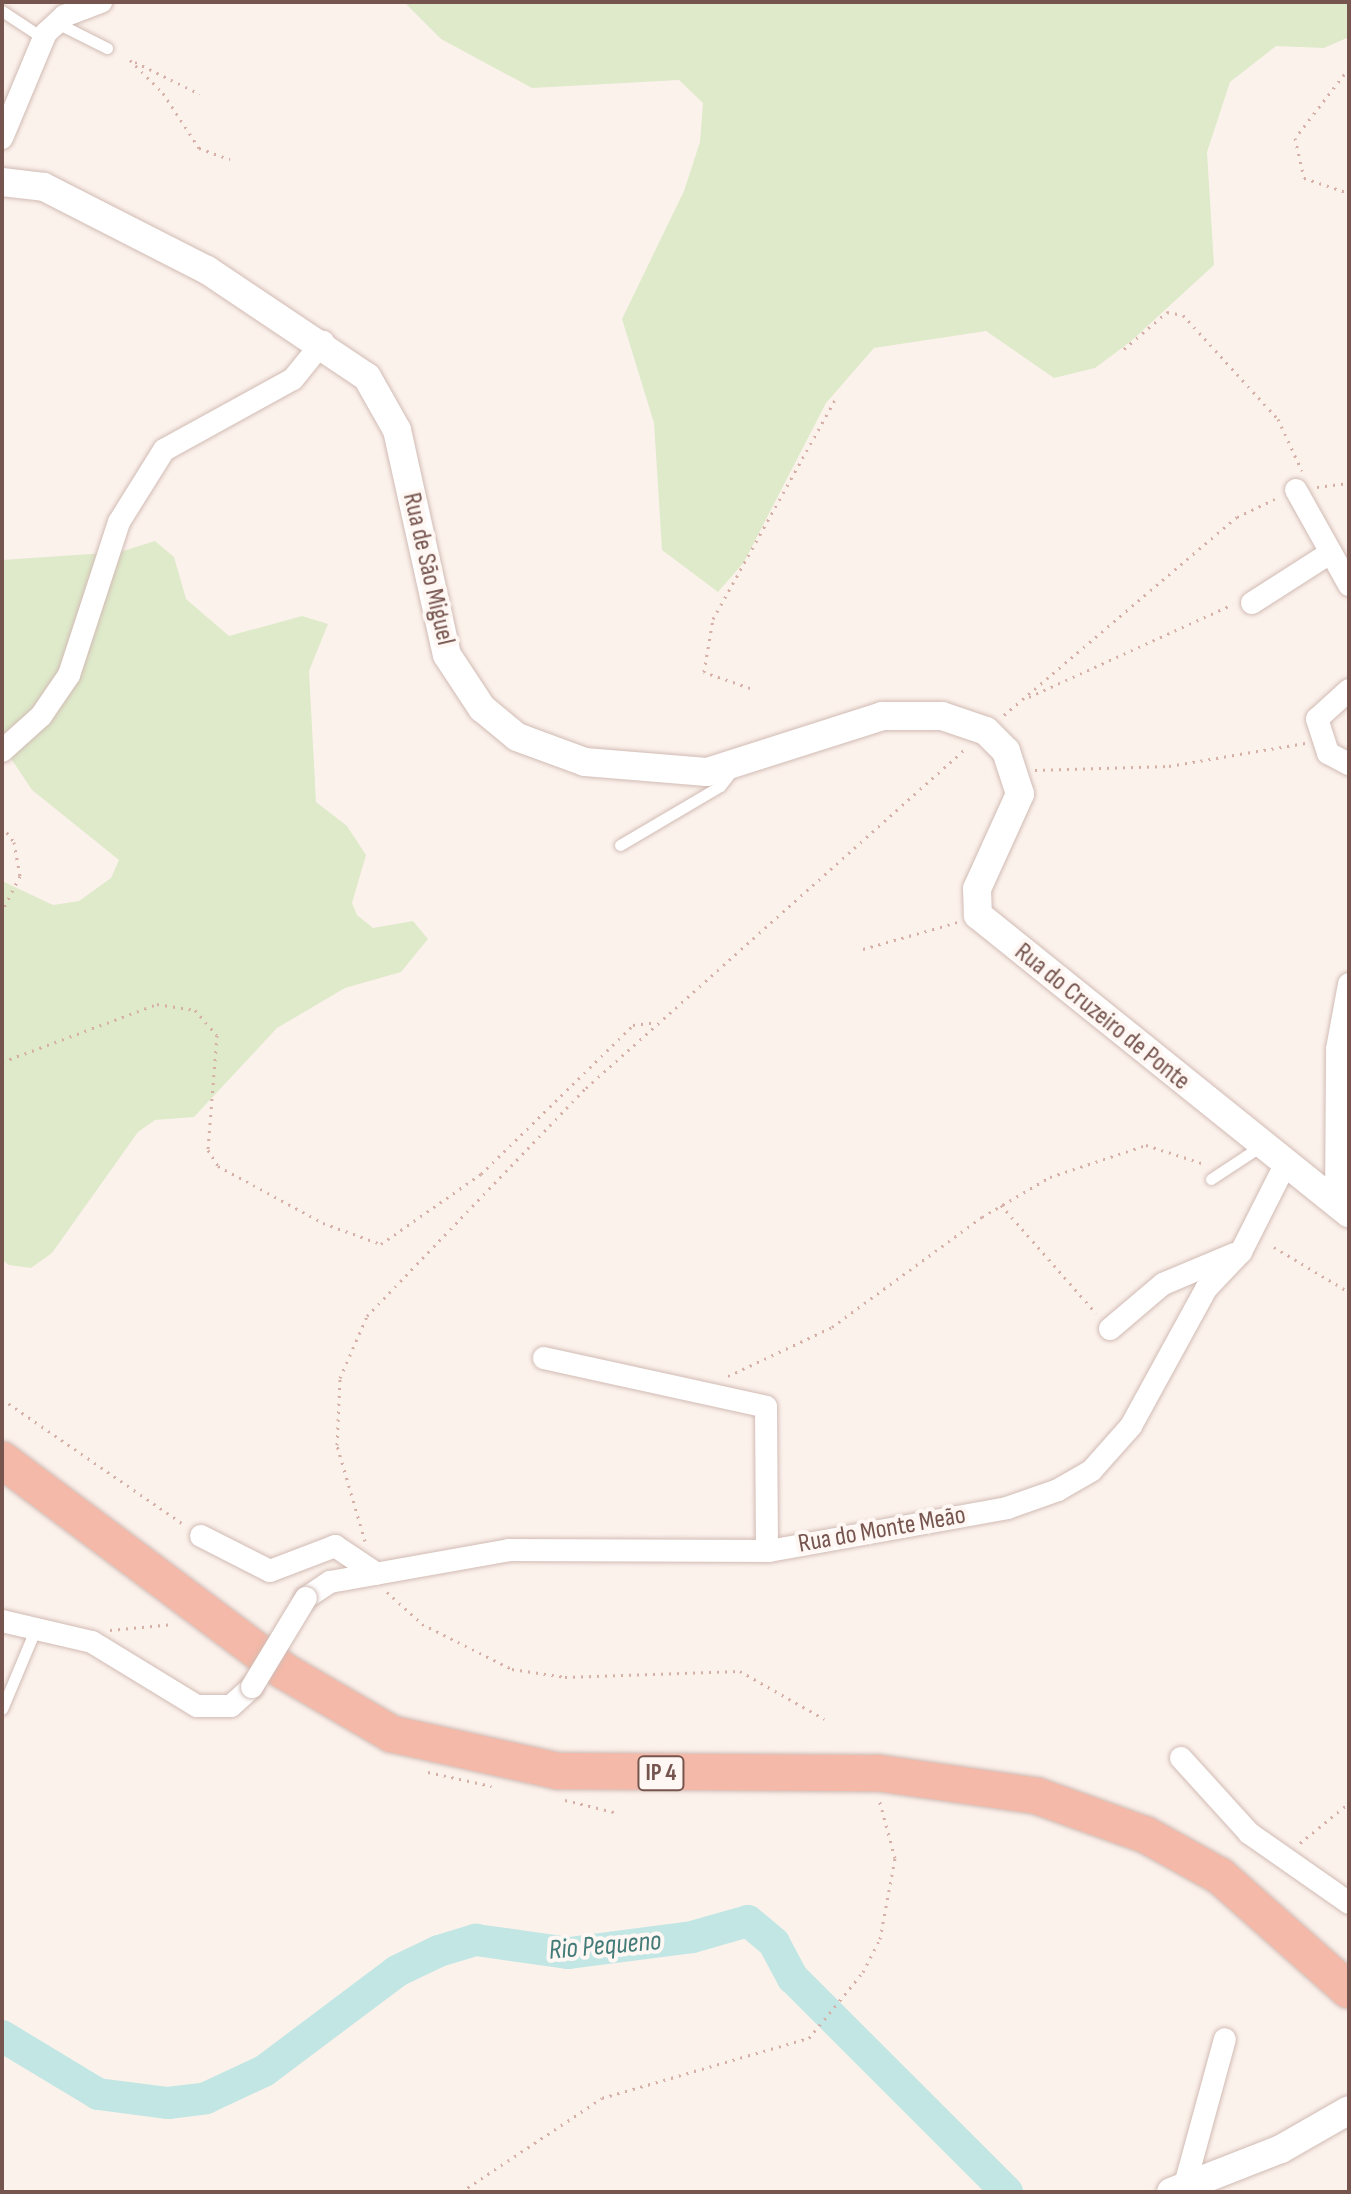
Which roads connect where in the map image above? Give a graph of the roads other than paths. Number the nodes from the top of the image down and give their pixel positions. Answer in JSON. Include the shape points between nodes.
{"nodes":[{"id":1,"x":101,"y":2,"type":"edge"},
{"id":2,"x":2,"y":11,"type":"edge"},
{"id":3,"x":50,"y":30,"type":"junction"},
{"id":4,"x":107,"y":48,"type":"road end"},
{"id":5,"x":2,"y":138,"type":"edge"},
{"id":6,"x":2,"y":182,"type":"edge"},
{"id":7,"x":323,"y":342,"type":"junction"},
{"id":8,"x":1301,"y":489,"type":"road end"},
{"id":9,"x":1327,"y":555,"type":"junction"},
{"id":10,"x":1349,"y":585,"type":"edge"},
{"id":11,"x":1252,"y":603,"type":"road end"},
{"id":12,"x":1349,"y":690,"type":"edge"},
{"id":13,"x":2,"y":751,"type":"edge"},
{"id":14,"x":1349,"y":764,"type":"edge"},
{"id":15,"x":735,"y":766,"type":"junction"},
{"id":16,"x":620,"y":845,"type":"dead end"},
{"id":17,"x":982,"y":919,"type":"joint"},
{"id":18,"x":1349,"y":984,"type":"edge"},
{"id":19,"x":1262,"y":1145,"type":"junction"},
{"id":20,"x":1336,"y":1150,"type":"junction"},
{"id":21,"x":1293,"y":1170,"type":"junction"},
{"id":22,"x":1216,"y":1176,"type":"road end"},
{"id":23,"x":1342,"y":1208,"type":"edge"},
{"id":24,"x":1241,"y":1252,"type":"junction"},
{"id":25,"x":1110,"y":1329,"type":"road end"},
{"id":26,"x":544,"y":1358,"type":"dead end"},
{"id":27,"x":2,"y":1437,"type":"edge"},
{"id":28,"x":2,"y":1460,"type":"edge"},
{"id":29,"x":201,"y":1536,"type":"road end"},
{"id":30,"x":767,"y":1550,"type":"junction"},
{"id":31,"x":377,"y":1574,"type":"junction"},
{"id":32,"x":2,"y":1621,"type":"edge"},
{"id":33,"x":35,"y":1630,"type":"junction"},
{"id":34,"x":2,"y":1709,"type":"edge"},
{"id":35,"x":1181,"y":1758,"type":"dead end"},
{"id":36,"x":1349,"y":1903,"type":"edge"},
{"id":37,"x":1349,"y":1967,"type":"edge"},
{"id":38,"x":1349,"y":1990,"type":"edge"},
{"id":39,"x":1225,"y":2039,"type":"dead end"},
{"id":40,"x":1349,"y":2110,"type":"edge"},
{"id":41,"x":1178,"y":2189,"type":"edge"}],
"edges":[{"from":1,"to":3,"type":"street"},
{"from":2,"to":3,"type":"lane"},
{"from":3,"to":4,"type":"lane"},
{"from":3,"to":5,"type":"street"},
{"from":6,"to":7,"type":"street","name":"Rua de São Miguel","via":[[44,187],[216,274]]},
{"from":7,"to":13,"type":"street","via":[[293,379],[165,447],[117,527],[71,669],[44,713]]},
{"from":7,"to":15,"type":"street","name":"Rua de São Miguel","via":[[361,371],[388,407],[447,655],[491,718],[531,745],[585,762],[692,771]]},
{"from":8,"to":9,"type":"street"},
{"from":9,"to":10,"type":"street"},
{"from":9,"to":11,"type":"street"},
{"from":12,"to":14,"type":"street","via":[[1319,713],[1330,755]]},
{"from":15,"to":16,"type":"lane","via":[[720,786]]},
{"from":15,"to":17,"type":"street","name":"Rua de São Miguel","via":[[876,716],[938,715],[980,728],[1015,770],[1018,805],[976,896]]},
{"from":17,"to":19,"type":"street","name":"Rua do Cruzeiro de Ponte"},
{"from":18,"to":20,"type":"street","via":[[1337,1049]]},
{"from":19,"to":21,"type":"street","name":"Rua do Cruzeiro de Ponte"},
{"from":19,"to":22,"type":"lane"},
{"from":20,"to":21,"type":"street"},
{"from":20,"to":23,"type":"street"},
{"from":21,"to":23,"type":"street","name":"Rua do Cruzeiro de Ponte"},
{"from":21,"to":24,"type":"street","name":"Rua do Monte Meão"},
{"from":24,"to":25,"type":"street","via":[[1167,1282]]},
{"from":24,"to":30,"type":"street","name":"Rua do Monte Meão","via":[[1206,1289],[1131,1426],[1076,1481],[1016,1506]]},
{"from":26,"to":30,"type":"street","via":[[756,1401],[770,1412]]},
{"from":27,"to":37,"type":"highway","number":"IP 4","via":[[248,1621],[394,1714],[485,1741],[561,1752],[902,1758],[1016,1773],[1108,1800],[1189,1836],[1259,1883]]},
{"from":28,"to":38,"type":"highway","number":"IP 4","via":[[284,1671],[392,1734],[557,1771],[878,1773],[1037,1796],[1146,1835],[1220,1876]]},
{"from":29,"to":31,"type":"street","via":[[270,1571],[335,1546]]},
{"from":30,"to":31,"type":"street","name":"Rua do Monte Meão","via":[[534,1547]]},
{"from":31,"to":33,"type":"street","name":"Rua do Monte Meão","bridge":true,"via":[[327,1583],[306,1598],[252,1687],[231,1706],[197,1706],[160,1690],[92,1642]]},
{"from":32,"to":33,"type":"street"},
{"from":33,"to":34,"type":"lane"},
{"from":35,"to":36,"type":"street","via":[[1233,1818]]},
{"from":39,"to":41,"type":"street"},
{"from":40,"to":41,"type":"street","via":[[1281,2149]]}]}
